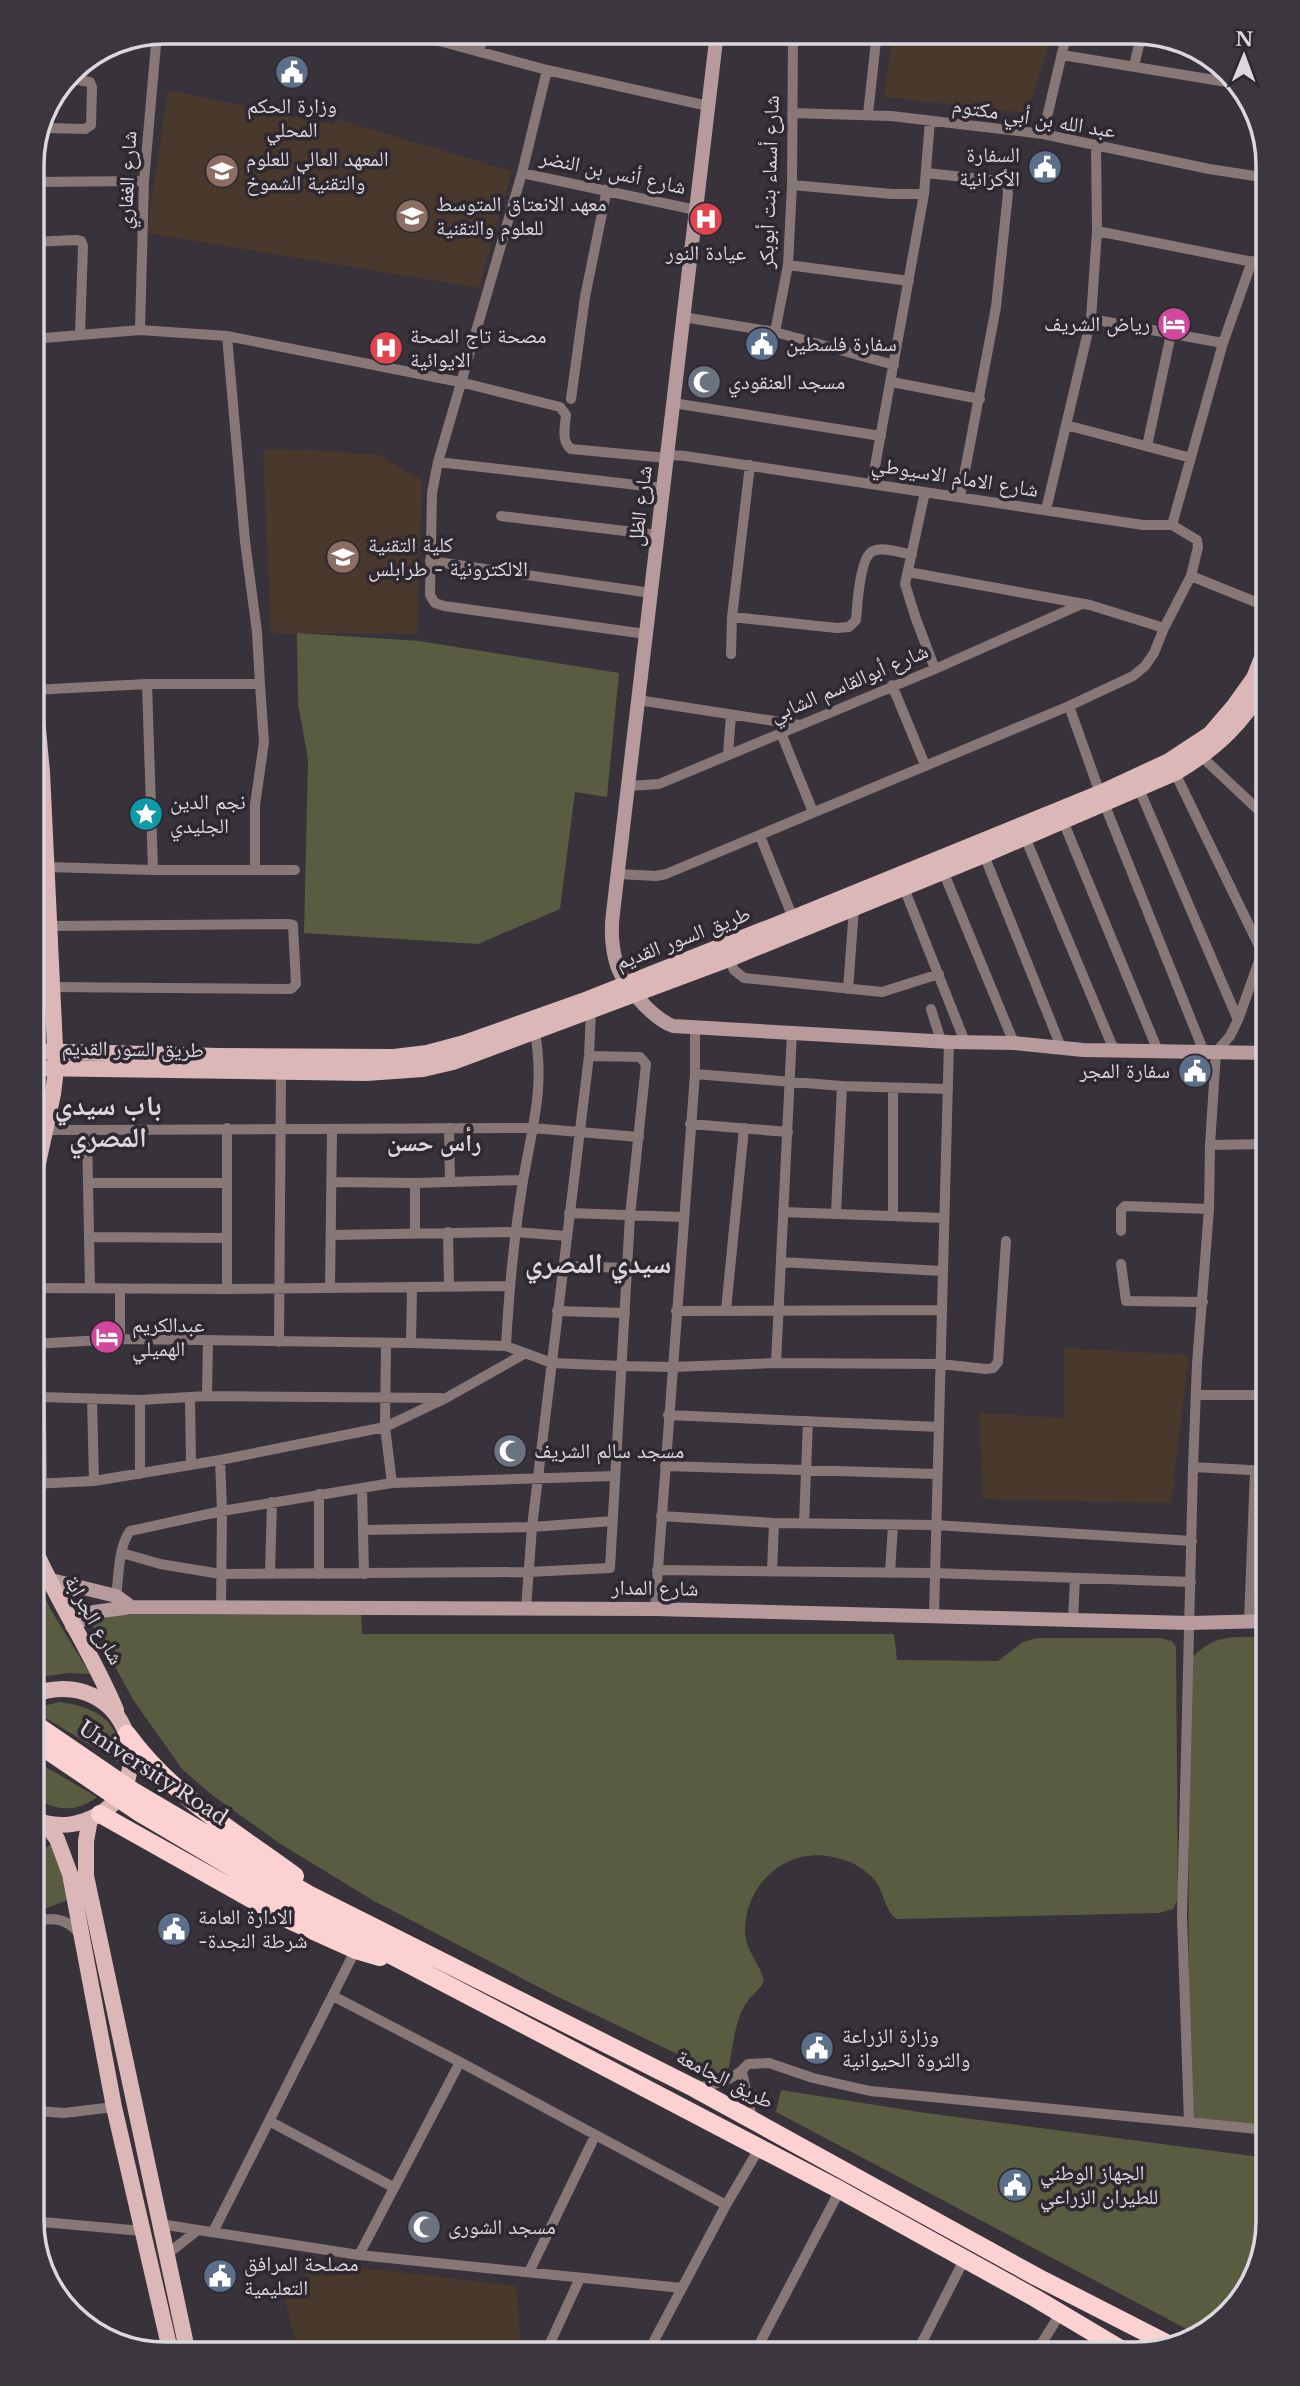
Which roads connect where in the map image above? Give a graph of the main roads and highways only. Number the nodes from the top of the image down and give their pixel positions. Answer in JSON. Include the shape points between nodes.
{"nodes":[{"id":1,"x":1256,"y":673,"type":"edge"},
{"id":2,"x":1256,"y":698,"type":"edge"},
{"id":3,"x":1214,"y":739,"type":"junction"},
{"id":4,"x":1172,"y":767,"type":"junction"},
{"id":5,"x":1103,"y":798,"type":"junction"},
{"id":6,"x":44,"y":897,"type":"edge"},
{"id":7,"x":631,"y":988,"type":"junction"},
{"id":8,"x":44,"y":1060,"type":"edge"},
{"id":9,"x":55,"y":1060,"type":"junction"},
{"id":10,"x":44,"y":1108,"type":"edge"},
{"id":11,"x":44,"y":1572,"type":"edge"},
{"id":12,"x":44,"y":1690,"type":"edge"},
{"id":13,"x":118,"y":1717,"type":"junction"},
{"id":14,"x":44,"y":1730,"type":"edge"},
{"id":15,"x":127,"y":1734,"type":"junction"},
{"id":16,"x":44,"y":1748,"type":"edge"},
{"id":17,"x":95,"y":1816,"type":"junction"},
{"id":18,"x":44,"y":1823,"type":"edge"},
{"id":19,"x":44,"y":1828,"type":"edge"},
{"id":20,"x":246,"y":1868,"type":"junction"},
{"id":21,"x":355,"y":1919,"type":"junction"},
{"id":22,"x":358,"y":1944,"type":"junction"},
{"id":23,"x":1160,"y":2340,"type":"edge"},
{"id":24,"x":168,"y":2342,"type":"edge"},
{"id":25,"x":185,"y":2342,"type":"edge"},
{"id":26,"x":1103,"y":2342,"type":"edge"}],
"edges":[{"from":1,"to":3,"type":"main road","name":"طريق السور القديم"},
{"from":2,"to":3,"type":"main road","name":"طريق السور القديم","via":[[1244,717]]},
{"from":3,"to":4,"type":"main road","name":"طريق السور القديم","via":[[1191,749]]},
{"from":3,"to":4,"type":"main road","name":"طريق السور القديم","via":[[1202,757]]},
{"from":4,"to":5,"type":"main road","name":"طريق السور القديم"},
{"from":4,"to":5,"type":"main road","name":"طريق السور القديم","via":[[1139,789]]},
{"from":5,"to":7,"type":"main road","name":"طريق السور القديم","via":[[793,918]]},
{"from":5,"to":7,"type":"main road","name":"طريق السور القديم","via":[[1063,821],[729,959]]},
{"from":6,"to":9,"type":"main road","via":[[50,926]]},
{"from":7,"to":9,"type":"main road","name":"طريق السور القديم","via":[[464,1043],[394,1057]]},
{"from":7,"to":9,"type":"main road","name":"طريق السور القديم","via":[[591,1011],[536,1033],[423,1069],[281,1073]]},
{"from":8,"to":9,"type":"main road","name":"طريق السور القديم"},
{"from":9,"to":10,"type":"main road"},
{"from":11,"to":13,"type":"main road","name":"شارع الجرابة","via":[[103,1679]]},
{"from":12,"to":13,"type":"main road","via":[[68,1688],[87,1693]]},
{"from":13,"to":15,"type":"main road","name":"شارع الجرابة"},
{"from":14,"to":20,"type":"highway","name":"University Road"},
{"from":15,"to":17,"type":"main road","via":[[131,1756],[127,1778],[117,1798]]},
{"from":15,"to":21,"type":"highway","via":[[193,1804]]},
{"from":16,"to":20,"type":"highway","name":"University Road","via":[[140,1814]]},
{"from":17,"to":18,"type":"main road","via":[[60,1825]]},
{"from":17,"to":22,"type":"highway","via":[[287,1919]]},
{"from":17,"to":25,"type":"main road","via":[[86,1841],[86,1875]]},
{"from":19,"to":24,"type":"main road","via":[[57,1839],[70,1874],[114,2107]]},
{"from":20,"to":21,"type":"highway","name":"طريق الجامعة"},
{"from":20,"to":22,"type":"highway"},
{"from":21,"to":23,"type":"highway","name":"طريق الجامعة","via":[[752,2118],[1037,2277]]},
{"from":22,"to":26,"type":"highway","via":[[422,1971],[760,2147],[965,2258]]}]}
